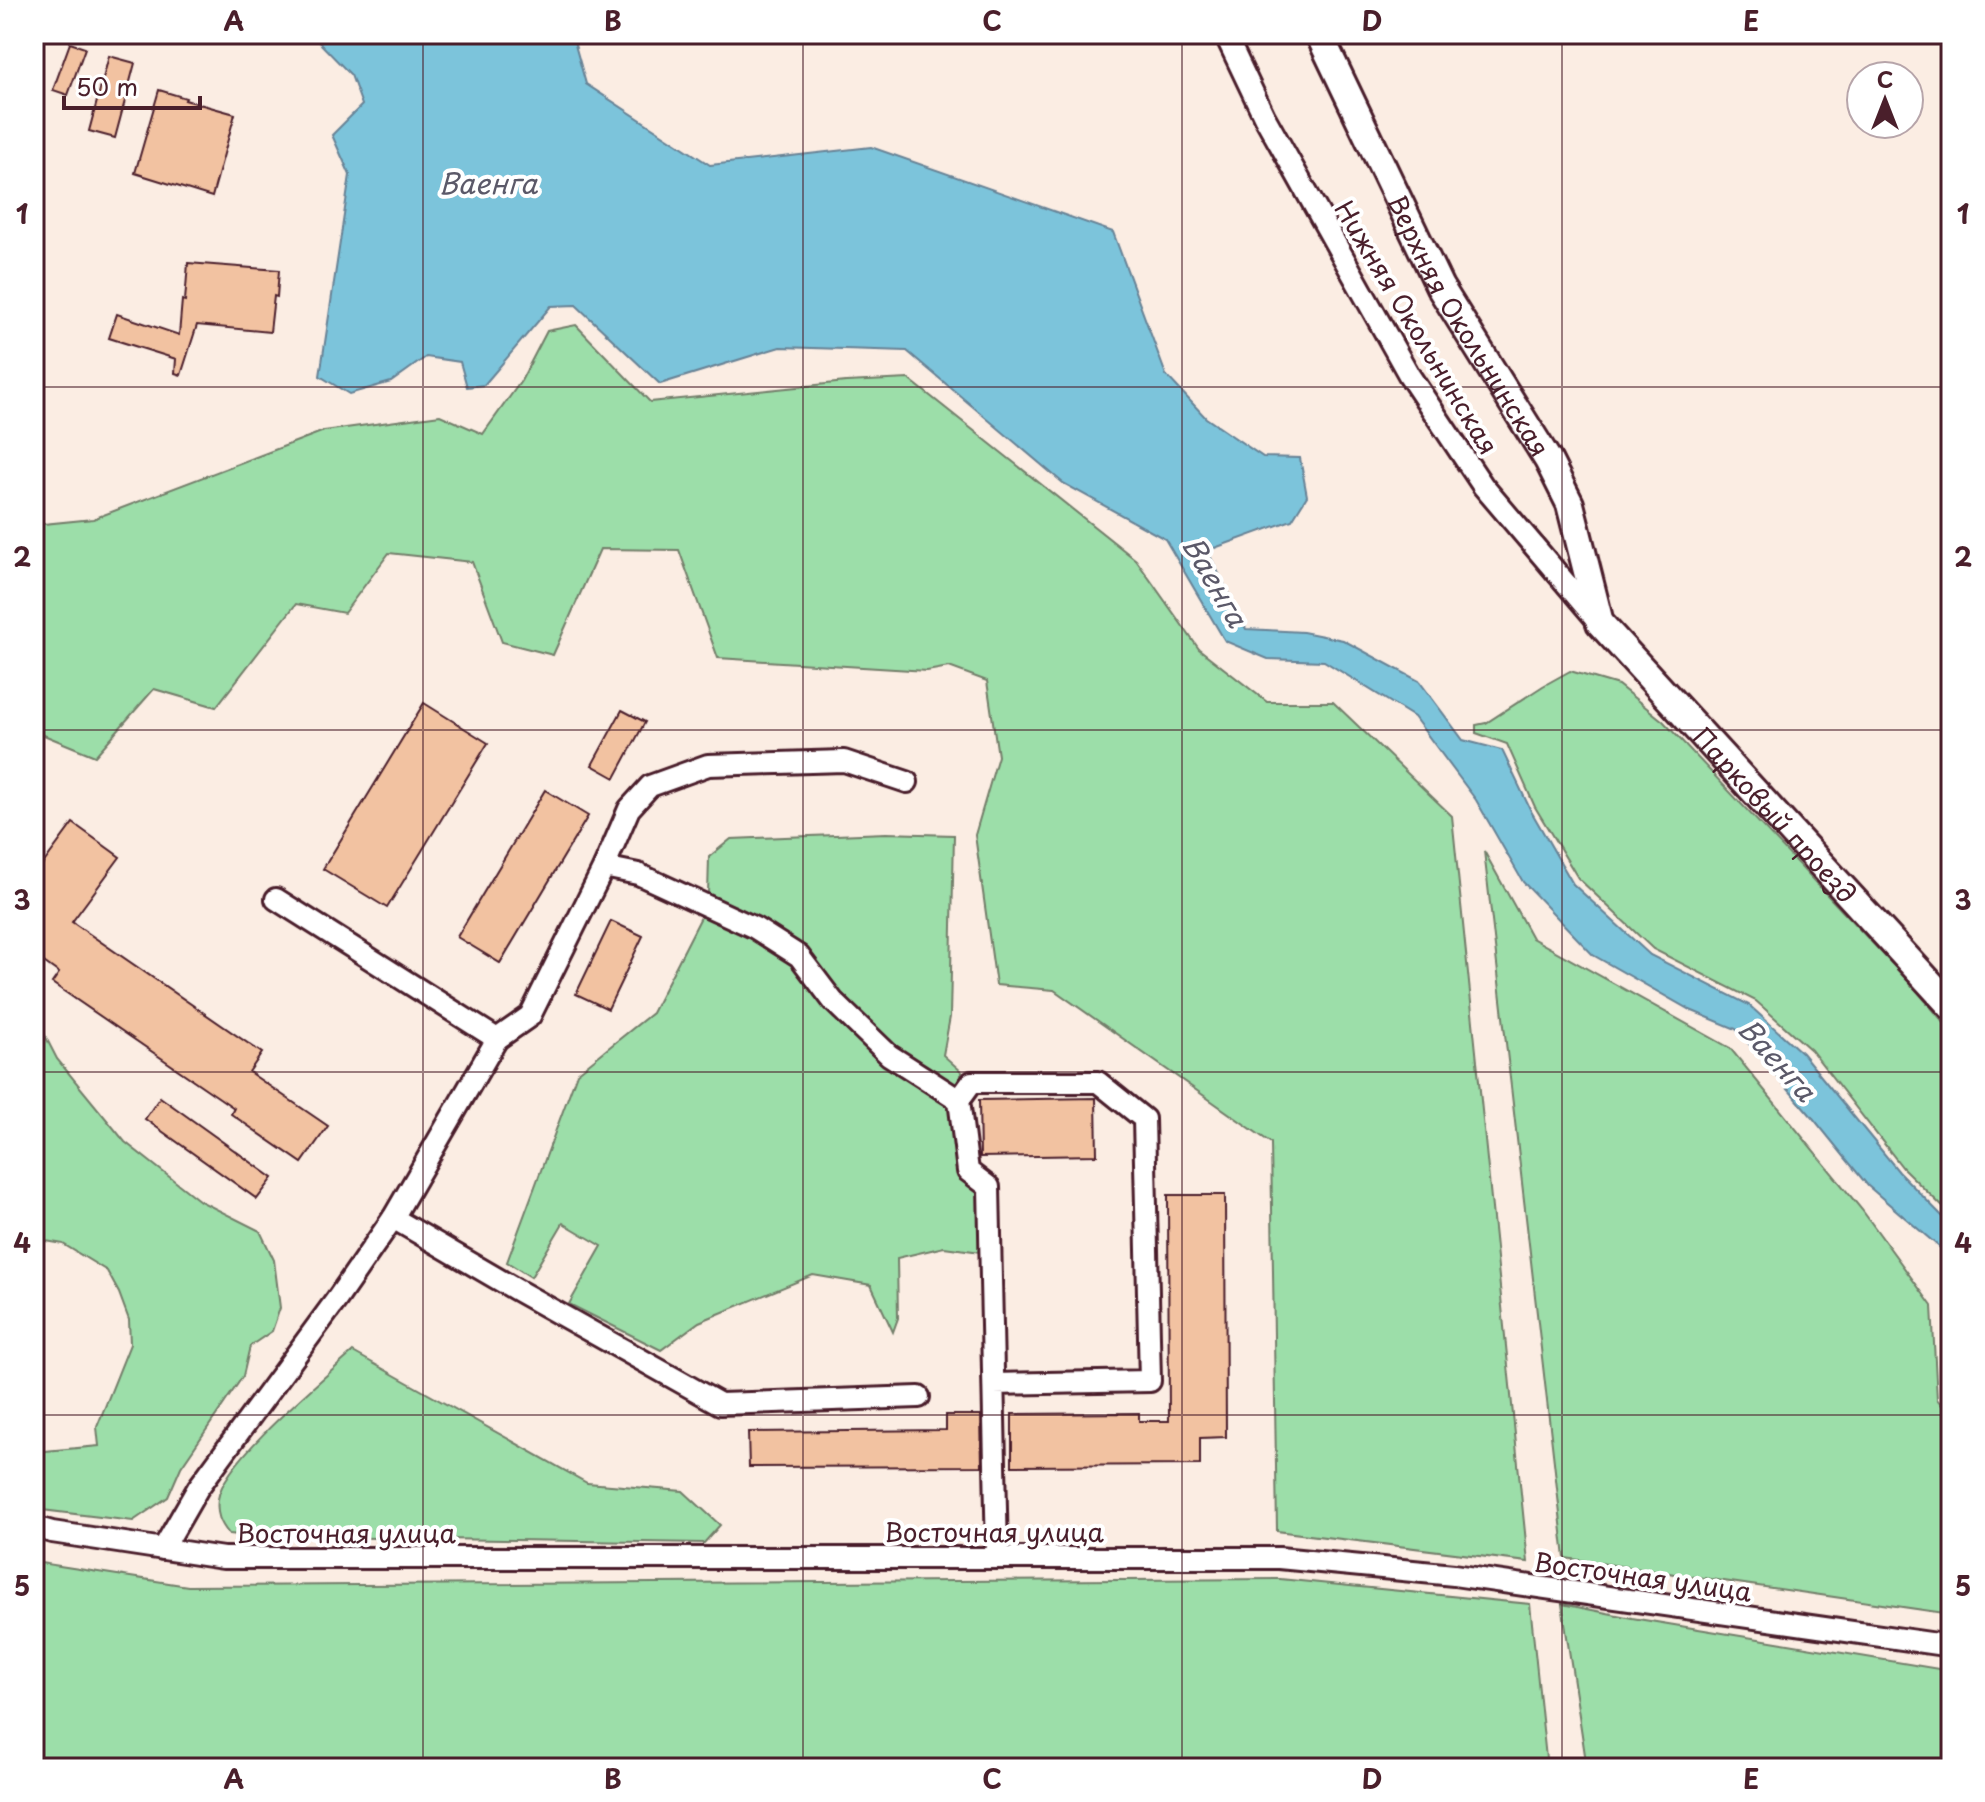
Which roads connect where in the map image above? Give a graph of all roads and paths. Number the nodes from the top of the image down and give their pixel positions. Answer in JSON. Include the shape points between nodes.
{"nodes":[{"id":1,"x":1225,"y":34,"type":"edge"},
{"id":2,"x":1319,"y":34,"type":"edge"},
{"id":3,"x":1600,"y":623,"type":"junction"},
{"id":4,"x":907,"y":782,"type":"dead end"},
{"id":5,"x":604,"y":867,"type":"junction"},
{"id":6,"x":276,"y":899,"type":"dead end"},
{"id":7,"x":1951,"y":1006,"type":"edge"},
{"id":8,"x":497,"y":1039,"type":"junction"},
{"id":9,"x":959,"y":1100,"type":"junction"},
{"id":10,"x":393,"y":1218,"type":"junction"},
{"id":11,"x":994,"y":1384,"type":"junction"},
{"id":12,"x":919,"y":1397,"type":"dead end"},
{"id":13,"x":34,"y":1527,"type":"edge"},
{"id":14,"x":163,"y":1549,"type":"junction"},
{"id":15,"x":997,"y":1556,"type":"junction"},
{"id":16,"x":1951,"y":1646,"type":"edge"}],
"edges":[{"from":1,"to":3,"type":"street","name":"Нижняя Окольнинская","via":[[1264,116],[1409,375],[1483,486]]},
{"from":2,"to":3,"type":"main road","name":"Верхняя Окольнинская","via":[[1440,287],[1570,504]]},
{"from":3,"to":7,"type":"main road","name":"Парковый проезд"},
{"from":4,"to":5,"type":"street","via":[[844,761],[708,765],[650,786],[629,809]]},
{"from":5,"to":8,"type":"street","via":[[530,1016]]},
{"from":5,"to":9,"type":"street","via":[[638,874],[755,928],[799,956],[833,1001],[889,1055]]},
{"from":6,"to":8,"type":"street"},
{"from":8,"to":10,"type":"street"},
{"from":9,"to":11,"type":"street","via":[[968,1171],[989,1187]]},
{"from":9,"to":11,"type":"street","via":[[972,1082],[1098,1082],[1144,1119],[1150,1381]]},
{"from":10,"to":12,"type":"street","via":[[720,1404]]},
{"from":10,"to":14,"type":"street","via":[[198,1488]]},
{"from":11,"to":15,"type":"street"},
{"from":13,"to":14,"type":"street","name":"Восточная улица"},
{"from":14,"to":15,"type":"street","name":"Восточная улица","via":[[223,1558]]},
{"from":15,"to":16,"type":"street","name":"Восточная улица","via":[[1279,1558],[1454,1575]]}]}
